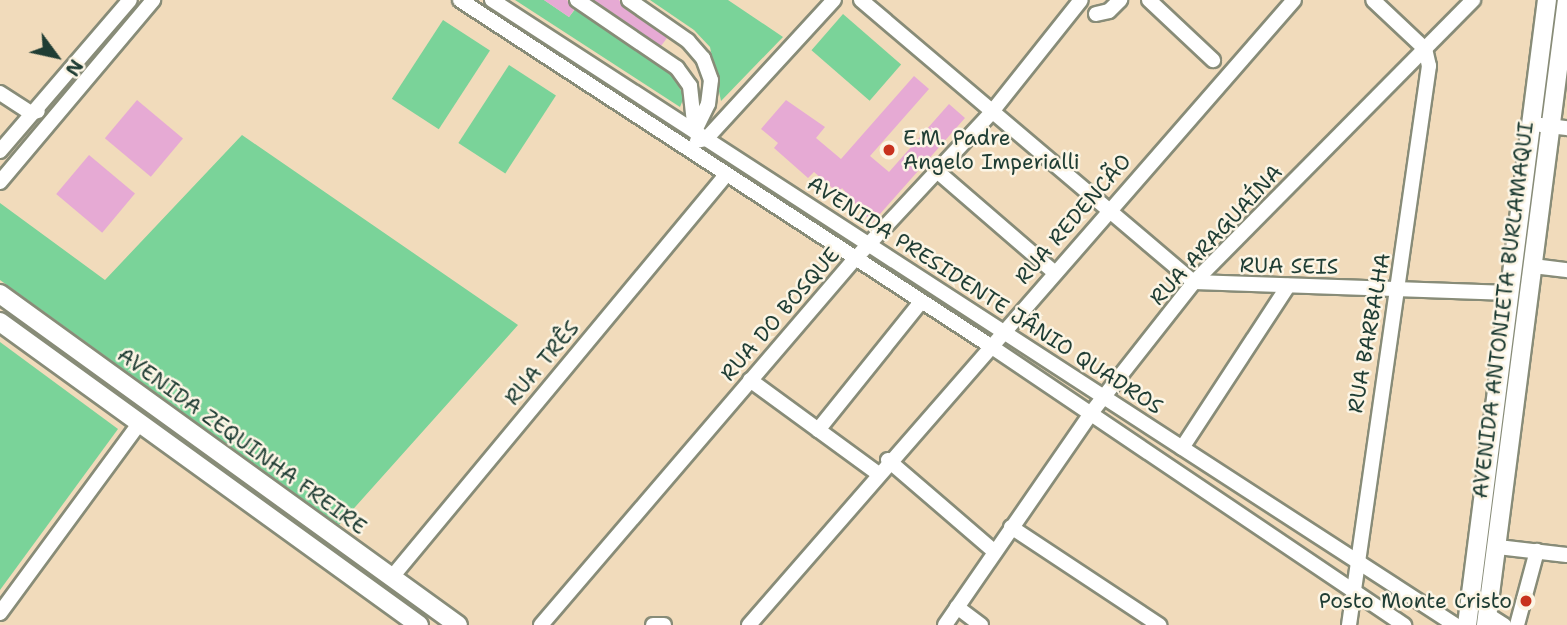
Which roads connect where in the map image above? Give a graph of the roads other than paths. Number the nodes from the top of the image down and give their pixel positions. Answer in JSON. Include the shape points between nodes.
{"nodes":[{"id":1,"x":130,"y":0,"type":"edge"},
{"id":2,"x":153,"y":0,"type":"edge"},
{"id":3,"x":460,"y":0,"type":"edge"},
{"id":4,"x":492,"y":0,"type":"edge"},
{"id":5,"x":577,"y":0,"type":"edge"},
{"id":6,"x":629,"y":0,"type":"edge"},
{"id":7,"x":834,"y":0,"type":"edge"},
{"id":8,"x":861,"y":0,"type":"edge"},
{"id":9,"x":1081,"y":0,"type":"edge"},
{"id":10,"x":1120,"y":0,"type":"edge"},
{"id":11,"x":1149,"y":0,"type":"edge"},
{"id":12,"x":1294,"y":0,"type":"edge"},
{"id":13,"x":1373,"y":0,"type":"edge"},
{"id":14,"x":1473,"y":0,"type":"edge"},
{"id":15,"x":1547,"y":0,"type":"edge"},
{"id":16,"x":1567,"y":0,"type":"edge"},
{"id":17,"x":1097,"y":14,"type":"dead end"},
{"id":18,"x":1425,"y":49,"type":"junction"},
{"id":19,"x":1213,"y":60,"type":"dead end"},
{"id":20,"x":0,"y":93,"type":"edge"},
{"id":21,"x":64,"y":104,"type":"junction"},
{"id":22,"x":31,"y":113,"type":"junction"},
{"id":23,"x":990,"y":113,"type":"junction"},
{"id":24,"x":1539,"y":125,"type":"junction"},
{"id":25,"x":1567,"y":128,"type":"edge"},
{"id":26,"x":700,"y":136,"type":"junction"},
{"id":27,"x":676,"y":144,"type":"junction"},
{"id":28,"x":0,"y":151,"type":"edge"},
{"id":29,"x":938,"y":172,"type":"junction"},
{"id":30,"x":725,"y":176,"type":"junction"},
{"id":31,"x":0,"y":182,"type":"edge"},
{"id":32,"x":1106,"y":212,"type":"junction"},
{"id":33,"x":869,"y":245,"type":"junction"},
{"id":34,"x":854,"y":260,"type":"junction"},
{"id":35,"x":1533,"y":266,"type":"junction"},
{"id":36,"x":1567,"y":270,"type":"edge"},
{"id":37,"x":1055,"y":273,"type":"junction"},
{"id":38,"x":1194,"y":282,"type":"junction"},
{"id":39,"x":1288,"y":286,"type":"junction"},
{"id":40,"x":1400,"y":289,"type":"junction"},
{"id":41,"x":1510,"y":293,"type":"junction"},
{"id":42,"x":0,"y":294,"type":"edge"},
{"id":43,"x":920,"y":303,"type":"junction"},
{"id":44,"x":0,"y":323,"type":"edge"},
{"id":45,"x":1004,"y":329,"type":"junction"},
{"id":46,"x":989,"y":345,"type":"junction"},
{"id":47,"x":80,"y":353,"type":"junction"},
{"id":48,"x":60,"y":365,"type":"junction"},
{"id":49,"x":750,"y":380,"type":"junction"},
{"id":50,"x":1103,"y":397,"type":"junction"},
{"id":51,"x":1091,"y":413,"type":"junction"},
{"id":52,"x":1504,"y":419,"type":"junction"},
{"id":53,"x":139,"y":424,"type":"junction"},
{"id":54,"x":818,"y":430,"type":"junction"},
{"id":55,"x":1182,"y":448,"type":"junction"},
{"id":56,"x":888,"y":460,"type":"junction"},
{"id":57,"x":877,"y":473,"type":"junction"},
{"id":58,"x":1011,"y":527,"type":"junction"},
{"id":59,"x":1498,"y":547,"type":"junction"},
{"id":60,"x":1538,"y":551,"type":"junction"},
{"id":61,"x":995,"y":552,"type":"junction"},
{"id":62,"x":1567,"y":555,"type":"edge"},
{"id":63,"x":1356,"y":560,"type":"junction"},
{"id":64,"x":392,"y":577,"type":"junction"},
{"id":65,"x":1351,"y":591,"type":"junction"},
{"id":66,"x":957,"y":607,"type":"junction"},
{"id":67,"x":0,"y":613,"type":"edge"},
{"id":68,"x":1487,"y":620,"type":"edge"},
{"id":69,"x":419,"y":625,"type":"edge"},
{"id":70,"x":458,"y":625,"type":"edge"},
{"id":71,"x":541,"y":625,"type":"edge"},
{"id":72,"x":653,"y":625,"type":"edge"},
{"id":73,"x":664,"y":625,"type":"edge"},
{"id":74,"x":749,"y":625,"type":"edge"},
{"id":75,"x":945,"y":625,"type":"edge"},
{"id":76,"x":981,"y":625,"type":"edge"},
{"id":77,"x":1159,"y":625,"type":"edge"},
{"id":78,"x":1349,"y":625,"type":"edge"},
{"id":79,"x":1404,"y":625,"type":"edge"},
{"id":80,"x":1455,"y":625,"type":"edge"},
{"id":81,"x":1467,"y":625,"type":"edge"},
{"id":82,"x":1504,"y":625,"type":"edge"},
{"id":83,"x":1517,"y":625,"type":"edge"}],
"edges":[{"from":1,"to":22,"type":"street"},
{"from":2,"to":21,"type":"street"},
{"from":3,"to":27,"type":"street","name":"AVENIDA PRESIDENTE JÂNIO QUADROS"},
{"from":4,"to":26,"type":"street","name":"AVENIDA PRESIDENTE JÂNIO QUADROS"},
{"from":5,"to":26,"type":"street","via":[[677,68],[690,86]]},
{"from":6,"to":26,"type":"street","via":[[688,40],[703,58],[711,80]]},
{"from":7,"to":26,"type":"street"},
{"from":8,"to":23,"type":"street"},
{"from":9,"to":23,"type":"street","name":"RUA DO BOSQUE"},
{"from":10,"to":17,"type":"street","via":[[1109,11]]},
{"from":11,"to":19,"type":"street"},
{"from":12,"to":32,"type":"street","name":"RUA REDENCÃO"},
{"from":13,"to":18,"type":"street"},
{"from":14,"to":18,"type":"street","name":"RUA ARAGUAÍNA"},
{"from":15,"to":24,"type":"main road","name":"AVENIDA ANTONIETA BURLAMAQUI"},
{"from":16,"to":24,"type":"main road","name":"AVENIDA ANTONIETA BURLAMAQUI"},
{"from":18,"to":38,"type":"street","name":"RUA ARAGUAÍNA"},
{"from":18,"to":40,"type":"street","name":"RUA BARBALHA","via":[[1429,66]]},
{"from":20,"to":22,"type":"street"},
{"from":21,"to":22,"type":"street"},
{"from":21,"to":31,"type":"street"},
{"from":22,"to":28,"type":"street"},
{"from":23,"to":29,"type":"street","name":"RUA DO BOSQUE"},
{"from":23,"to":32,"type":"street"},
{"from":24,"to":25,"type":"street"},
{"from":24,"to":35,"type":"main road","name":"AVENIDA ANTONIETA BURLAMAQUI"},
{"from":24,"to":41,"type":"main road","name":"AVENIDA ANTONIETA BURLAMAQUI"},
{"from":26,"to":27,"type":"street"},
{"from":26,"to":33,"type":"street","name":"AVENIDA PRESIDENTE JÂNIO QUADROS"},
{"from":27,"to":30,"type":"street","name":"AVENIDA PRESIDENTE JÂNIO QUADROS"},
{"from":29,"to":33,"type":"street","name":"RUA DO BOSQUE"},
{"from":29,"to":37,"type":"street"},
{"from":30,"to":34,"type":"street","name":"AVENIDA PRESIDENTE JÂNIO QUADROS"},
{"from":30,"to":64,"type":"street","name":"RUA TRÊS"},
{"from":32,"to":37,"type":"street","name":"RUA REDENCÃO"},
{"from":32,"to":38,"type":"street"},
{"from":33,"to":34,"type":"street","name":"RUA DO BOSQUE"},
{"from":33,"to":45,"type":"street","name":"AVENIDA PRESIDENTE JÂNIO QUADROS"},
{"from":34,"to":43,"type":"street","name":"AVENIDA PRESIDENTE JÂNIO QUADROS"},
{"from":34,"to":49,"type":"street","name":"RUA DO BOSQUE"},
{"from":35,"to":36,"type":"street"},
{"from":35,"to":52,"type":"main road","name":"AVENIDA ANTONIETA BURLAMAQUI"},
{"from":37,"to":45,"type":"street","name":"RUA REDENCÃO"},
{"from":38,"to":39,"type":"street","name":"RUA SEIS"},
{"from":38,"to":50,"type":"street","name":"RUA ARAGUAÍNA"},
{"from":39,"to":40,"type":"street","name":"RUA SEIS"},
{"from":39,"to":55,"type":"street"},
{"from":40,"to":41,"type":"street","name":"RUA SEIS"},
{"from":40,"to":63,"type":"street","name":"RUA BARBALHA"},
{"from":41,"to":52,"type":"main road","name":"AVENIDA ANTONIETA BURLAMAQUI"},
{"from":42,"to":47,"type":"main road","name":"AVENIDA ZEQUINHA FREIRE"},
{"from":43,"to":46,"type":"street","name":"AVENIDA PRESIDENTE JÂNIO QUADROS"},
{"from":43,"to":54,"type":"street"},
{"from":44,"to":48,"type":"main road"},
{"from":45,"to":46,"type":"street","name":"RUA REDENCÃO"},
{"from":45,"to":50,"type":"street","name":"AVENIDA PRESIDENTE JÂNIO QUADROS"},
{"from":46,"to":51,"type":"street","name":"AVENIDA PRESIDENTE JÂNIO QUADROS"},
{"from":46,"to":56,"type":"street","name":"RUA REDENCÃO"},
{"from":47,"to":48,"type":"main road"},
{"from":47,"to":64,"type":"main road","name":"AVENIDA ZEQUINHA FREIRE"},
{"from":48,"to":53,"type":"main road"},
{"from":49,"to":54,"type":"street"},
{"from":49,"to":71,"type":"street","name":"RUA DO BOSQUE"},
{"from":50,"to":51,"type":"street","name":"RUA ARAGUAÍNA"},
{"from":50,"to":55,"type":"street","name":"AVENIDA PRESIDENTE JÂNIO QUADROS"},
{"from":51,"to":58,"type":"street","name":"RUA ARAGUAÍNA"},
{"from":51,"to":65,"type":"street","name":"AVENIDA PRESIDENTE JÂNIO QUADROS"},
{"from":52,"to":59,"type":"main road","name":"AVENIDA ANTONIETA BURLAMAQUI"},
{"from":52,"to":81,"type":"main road","name":"AVENIDA ANTONIETA BURLAMAQUI"},
{"from":53,"to":67,"type":"street"},
{"from":53,"to":69,"type":"main road"},
{"from":54,"to":57,"type":"street"},
{"from":55,"to":63,"type":"street","name":"AVENIDA PRESIDENTE JÂNIO QUADROS"},
{"from":56,"to":57,"type":"street","name":"RUA REDENCÃO"},
{"from":56,"to":61,"type":"street"},
{"from":57,"to":74,"type":"street","name":"RUA REDENCÃO"},
{"from":58,"to":61,"type":"street","name":"RUA ARAGUAÍNA"},
{"from":58,"to":77,"type":"street"},
{"from":59,"to":60,"type":"street"},
{"from":59,"to":68,"type":"main road","name":"AVENIDA ANTONIETA BURLAMAQUI"},
{"from":60,"to":62,"type":"street"},
{"from":60,"to":83,"type":"street"},
{"from":61,"to":66,"type":"street","name":"RUA ARAGUAÍNA"},
{"from":63,"to":65,"type":"street","name":"RUA BARBALHA"},
{"from":63,"to":80,"type":"street","name":"AVENIDA PRESIDENTE JÂNIO QUADROS"},
{"from":64,"to":70,"type":"main road","name":"AVENIDA ZEQUINHA FREIRE"},
{"from":65,"to":78,"type":"street","name":"RUA BARBALHA"},
{"from":65,"to":79,"type":"street","name":"AVENIDA PRESIDENTE JÂNIO QUADROS"},
{"from":66,"to":75,"type":"street","name":"RUA ARAGUAÍNA"},
{"from":66,"to":76,"type":"street"},
{"from":68,"to":82,"type":"street"},
{"from":72,"to":73,"type":"street"}]}
